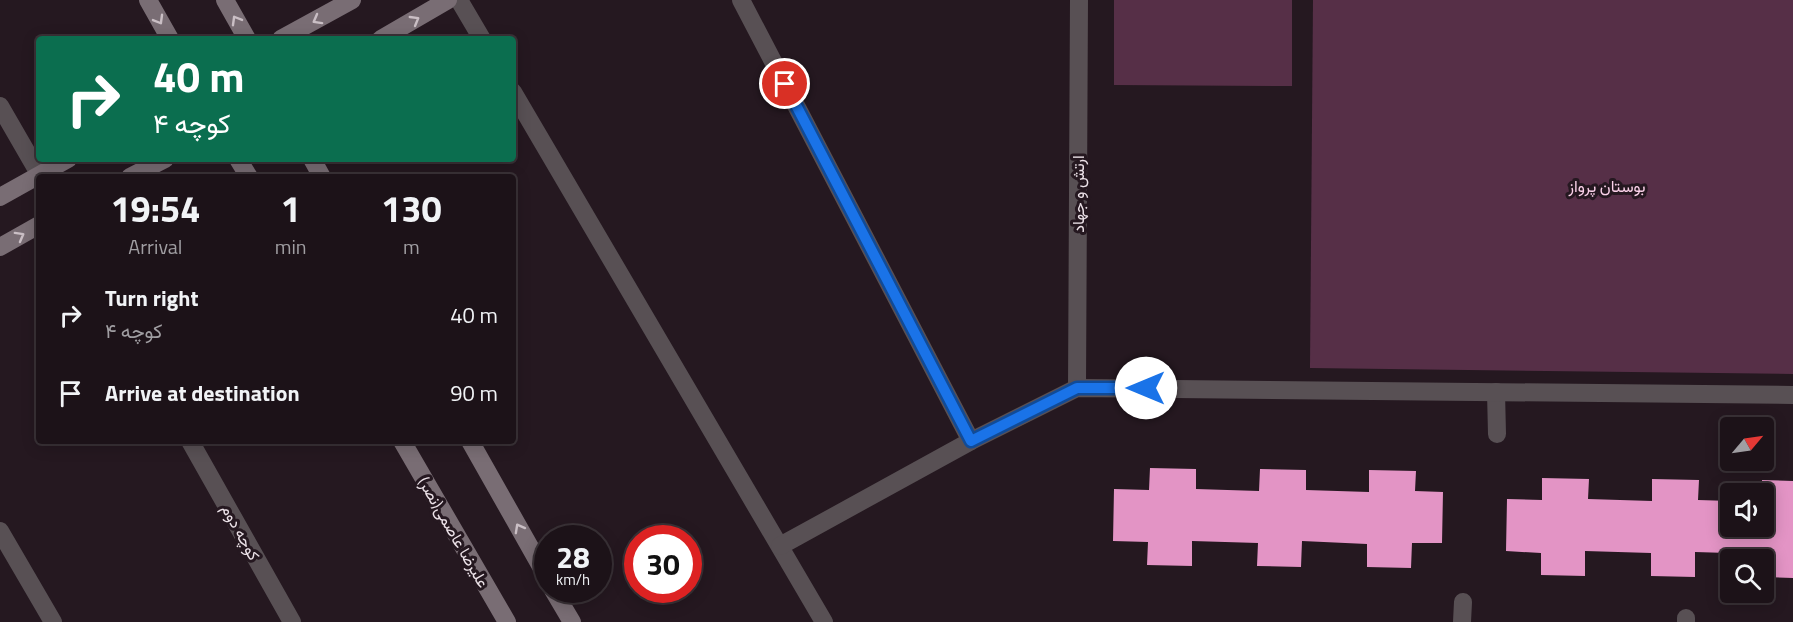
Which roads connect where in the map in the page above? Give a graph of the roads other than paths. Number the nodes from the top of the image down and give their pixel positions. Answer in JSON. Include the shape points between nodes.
{"nodes":[{"id":1,"x":148,"y":0,"type":"edge"},
{"id":2,"x":225,"y":0,"type":"edge"},
{"id":3,"x":352,"y":0,"type":"edge"},
{"id":4,"x":448,"y":0,"type":"edge"},
{"id":5,"x":459,"y":0,"type":"edge"},
{"id":6,"x":741,"y":0,"type":"edge"},
{"id":7,"x":1079,"y":0,"type":"edge"},
{"id":8,"x":168,"y":36,"type":"edge"},
{"id":9,"x":246,"y":36,"type":"edge"},
{"id":10,"x":286,"y":36,"type":"edge"},
{"id":11,"x":386,"y":36,"type":"edge"},
{"id":12,"x":480,"y":36,"type":"edge"},
{"id":13,"x":516,"y":97,"type":"edge"},
{"id":14,"x":0,"y":106,"type":"edge"},
{"id":15,"x":63,"y":162,"type":"edge"},
{"id":16,"x":159,"y":162,"type":"edge"},
{"id":17,"x":39,"y":174,"type":"edge"},
{"id":18,"x":43,"y":174,"type":"edge"},
{"id":19,"x":136,"y":174,"type":"edge"},
{"id":20,"x":36,"y":178,"type":"edge"},
{"id":21,"x":0,"y":197,"type":"edge"},
{"id":22,"x":36,"y":227,"type":"edge"},
{"id":23,"x":0,"y":247,"type":"edge"},
{"id":24,"x":1077,"y":388,"type":"junction"},
{"id":25,"x":1496,"y":392,"type":"junction"},
{"id":26,"x":1793,"y":395,"type":"edge"},
{"id":27,"x":1497,"y":434,"type":"dead end"},
{"id":28,"x":971,"y":441,"type":"junction"},
{"id":29,"x":192,"y":444,"type":"edge"},
{"id":30,"x":404,"y":444,"type":"edge"},
{"id":31,"x":472,"y":444,"type":"edge"},
{"id":32,"x":0,"y":531,"type":"edge"},
{"id":33,"x":780,"y":546,"type":"junction"},
{"id":34,"x":534,"y":554,"type":"edge"},
{"id":35,"x":1463,"y":602,"type":"dead end"},
{"id":36,"x":561,"y":603,"type":"edge"},
{"id":37,"x":53,"y":622,"type":"edge"},
{"id":38,"x":292,"y":622,"type":"edge"},
{"id":39,"x":507,"y":622,"type":"edge"},
{"id":40,"x":572,"y":622,"type":"edge"},
{"id":41,"x":824,"y":622,"type":"edge"},
{"id":42,"x":1462,"y":622,"type":"edge"}],
"edges":[{"from":1,"to":8,"type":"street","one_way":true},
{"from":9,"to":2,"type":"street","one_way":true},
{"from":3,"to":10,"type":"street","one_way":true},
{"from":11,"to":4,"type":"street","one_way":true},
{"from":5,"to":12,"type":"street"},
{"from":6,"to":28,"type":"street"},
{"from":7,"to":24,"type":"street","name":"ارتش و جهاد"},
{"from":13,"to":33,"type":"street"},
{"from":14,"to":17,"type":"street"},
{"from":15,"to":18,"type":"street"},
{"from":16,"to":19,"type":"street"},
{"from":20,"to":21,"type":"street"},
{"from":23,"to":22,"type":"street","one_way":true},
{"from":24,"to":25,"type":"street"},
{"from":24,"to":28,"type":"street"},
{"from":25,"to":26,"type":"street"},
{"from":25,"to":27,"type":"street"},
{"from":28,"to":33,"type":"street"},
{"from":29,"to":38,"type":"street","name":"کوچه دوم"},
{"from":30,"to":39,"type":"street","name":"علیرضا عاصمی(نصر)"},
{"from":34,"to":31,"type":"street","one_way":true},
{"from":32,"to":37,"type":"street"},
{"from":33,"to":41,"type":"street"},
{"from":35,"to":42,"type":"street"},
{"from":36,"to":40,"type":"street"}]}
